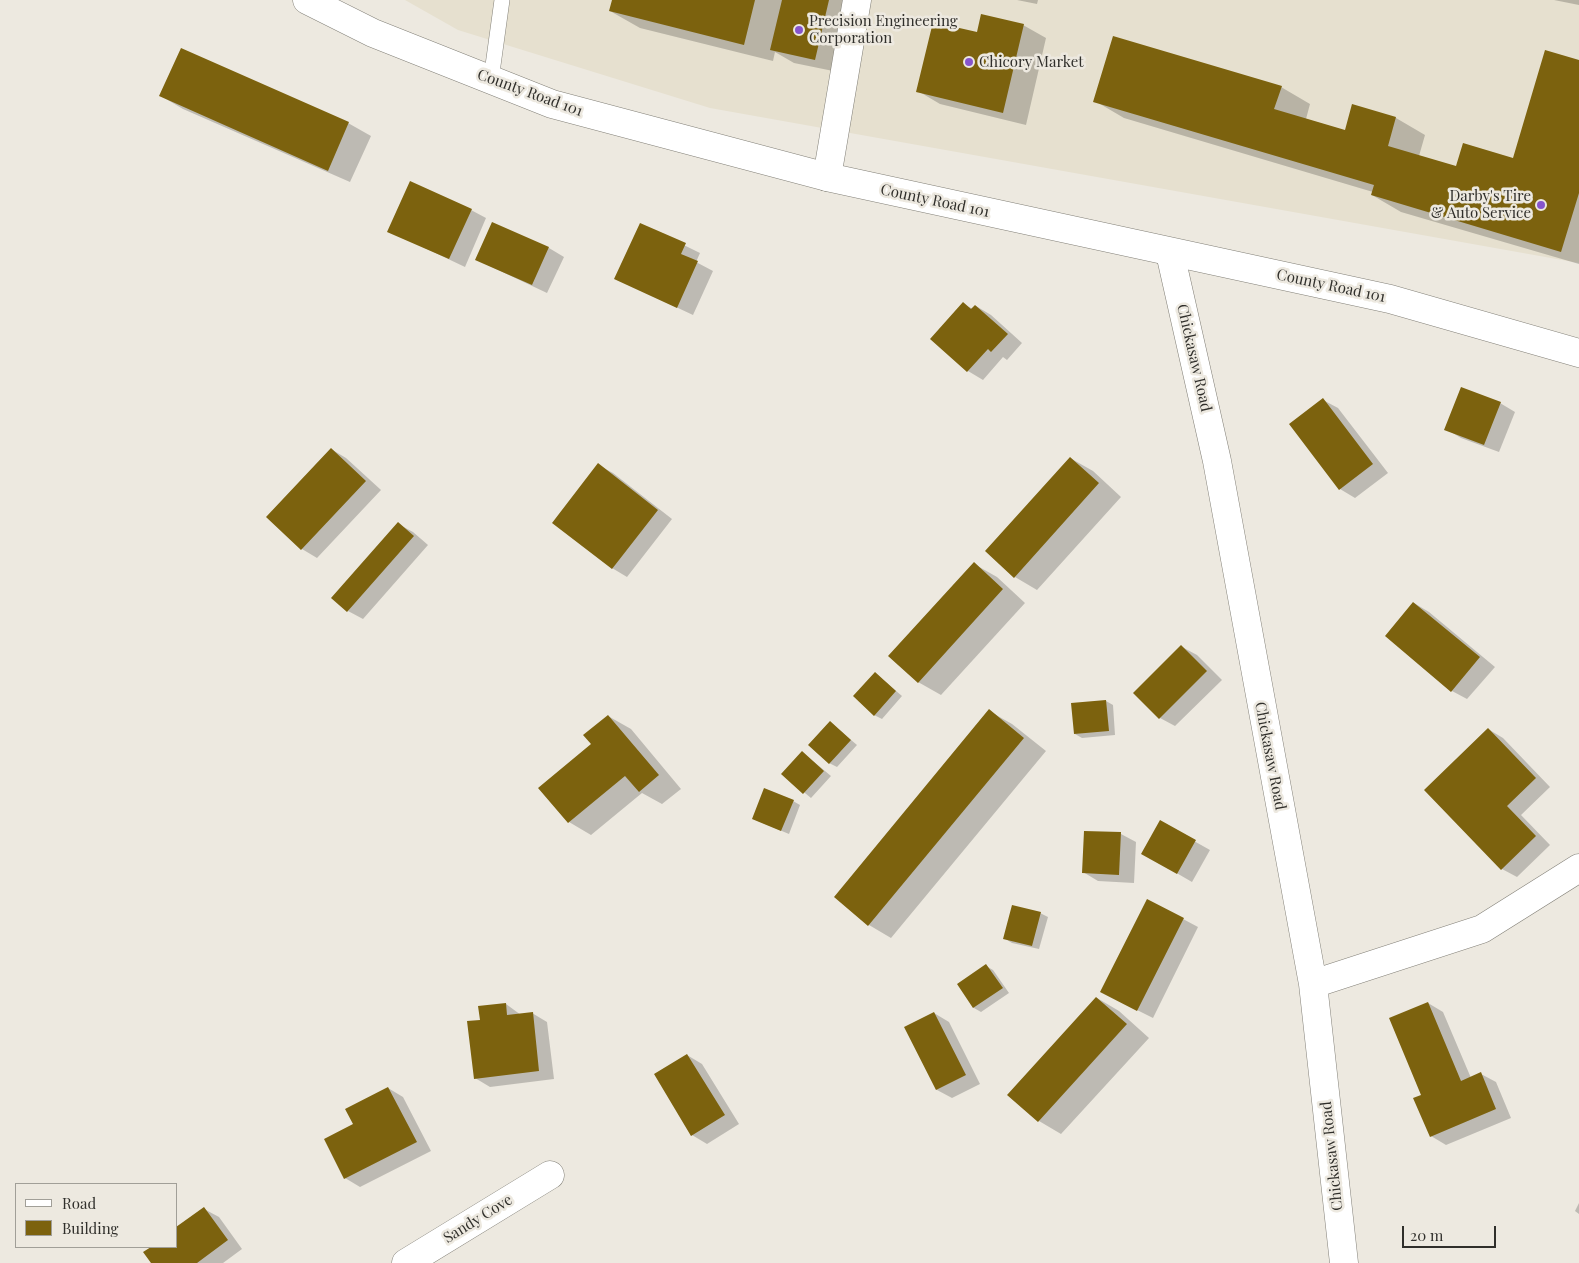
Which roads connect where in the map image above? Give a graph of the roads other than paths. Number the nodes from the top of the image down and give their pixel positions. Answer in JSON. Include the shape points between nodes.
{"nodes":[{"id":1,"x":307,"y":0,"type":"edge"},
{"id":2,"x":502,"y":0,"type":"edge"},
{"id":3,"x":858,"y":0,"type":"edge"},
{"id":4,"x":491,"y":80,"type":"junction"},
{"id":5,"x":827,"y":177,"type":"junction"},
{"id":6,"x":1170,"y":253,"type":"junction"},
{"id":7,"x":1579,"y":354,"type":"edge"},
{"id":8,"x":1579,"y":868,"type":"edge"},
{"id":9,"x":1314,"y":984,"type":"junction"},
{"id":10,"x":550,"y":1175,"type":"dead end"},
{"id":11,"x":406,"y":1263,"type":"edge"},
{"id":12,"x":1344,"y":1263,"type":"edge"}],
"edges":[{"from":1,"to":4,"type":"street","name":"County Road 101","via":[[373,33]]},
{"from":2,"to":4,"type":"lane"},
{"from":3,"to":5,"type":"street"},
{"from":4,"to":5,"type":"street","name":"County Road 101","via":[[552,104]]},
{"from":5,"to":6,"type":"street","name":"County Road 101"},
{"from":6,"to":7,"type":"street","name":"County Road 101","via":[[1390,298]]},
{"from":6,"to":9,"type":"street","name":"Chickasaw Road","via":[[1217,461]]},
{"from":8,"to":9,"type":"street","via":[[1482,929]]},
{"from":9,"to":12,"type":"street","name":"Chickasaw Road"},
{"from":10,"to":11,"type":"street","name":"Sandy Cove"}]}
